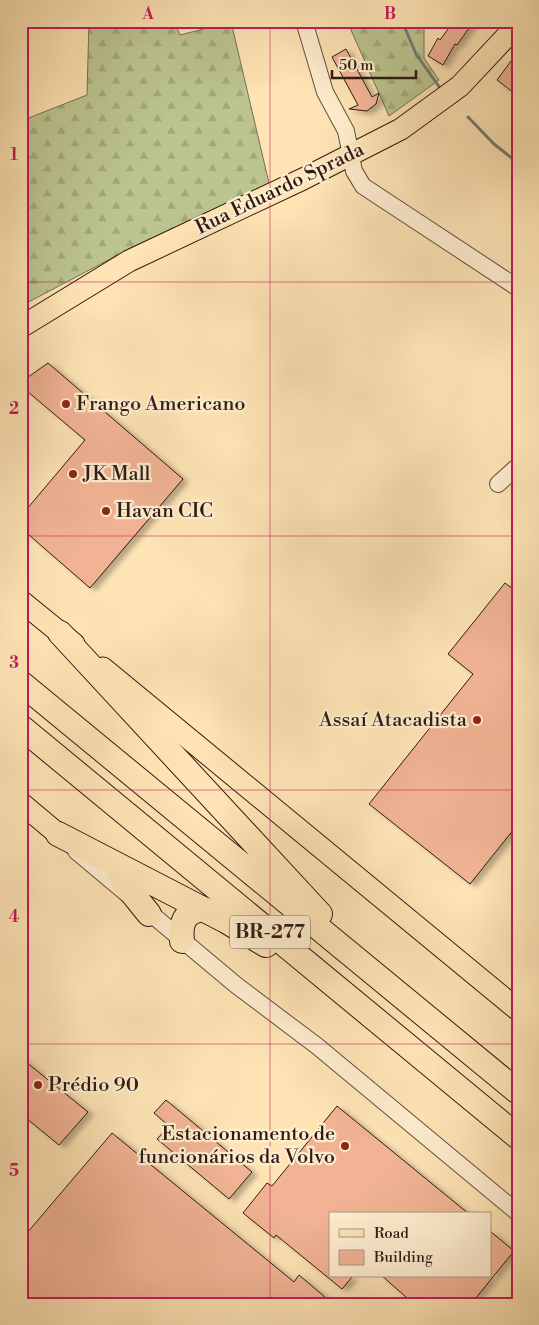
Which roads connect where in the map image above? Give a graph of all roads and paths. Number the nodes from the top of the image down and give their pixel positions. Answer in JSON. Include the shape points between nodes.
{"nodes":[{"id":1,"x":304,"y":21,"type":"edge"},
{"id":2,"x":518,"y":24,"type":"edge"},
{"id":3,"x":350,"y":156,"type":"junction"},
{"id":4,"x":518,"y":288,"type":"edge"},
{"id":5,"x":21,"y":327,"type":"edge"},
{"id":6,"x":518,"y":466,"type":"edge"},
{"id":7,"x":498,"y":484,"type":"dead end"},
{"id":8,"x":21,"y":600,"type":"edge"},
{"id":9,"x":60,"y":632,"type":"junction"},
{"id":10,"x":21,"y":683,"type":"edge"},
{"id":11,"x":21,"y":727,"type":"edge"},
{"id":12,"x":21,"y":804,"type":"edge"},
{"id":13,"x":58,"y":834,"type":"junction"},
{"id":14,"x":116,"y":865,"type":"junction"},
{"id":15,"x":204,"y":909,"type":"junction"},
{"id":16,"x":149,"y":914,"type":"junction"},
{"id":17,"x":182,"y":941,"type":"junction"},
{"id":18,"x":381,"y":980,"type":"junction"},
{"id":19,"x":518,"y":1010,"type":"edge"},
{"id":20,"x":518,"y":1092,"type":"edge"},
{"id":21,"x":518,"y":1137,"type":"edge"},
{"id":22,"x":518,"y":1213,"type":"edge"}],
"edges":[{"from":1,"to":3,"type":"street","via":[[325,92],[346,131]]},
{"from":2,"to":3,"type":"main road","name":"Rua Eduardo Sprada","via":[[476,71],[442,101],[401,129]]},
{"from":3,"to":4,"type":"street","via":[[362,186]]},
{"from":3,"to":5,"type":"main road","name":"Rua Eduardo Sprada","via":[[129,262]]},
{"from":6,"to":7,"type":"street"},
{"from":8,"to":9,"type":"main road"},
{"from":9,"to":18,"type":"highway"},
{"from":9,"to":19,"type":"main road"},
{"from":10,"to":18,"type":"highway","number":"BR-277"},
{"from":11,"to":21,"type":"highway","number":"BR-277"},
{"from":12,"to":13,"type":"main road"},
{"from":13,"to":14,"type":"highway"},
{"from":13,"to":16,"type":"street"},
{"from":14,"to":15,"type":"highway"},
{"from":14,"to":16,"type":"highway","via":[[124,883]]},
{"from":15,"to":17,"type":"highway","via":[[187,914],[182,922]]},
{"from":15,"to":21,"type":"highway","via":[[289,961]]},
{"from":16,"to":17,"type":"street"},
{"from":17,"to":22,"type":"street","via":[[317,1046]]},
{"from":18,"to":20,"type":"highway","number":"BR-277"}]}
